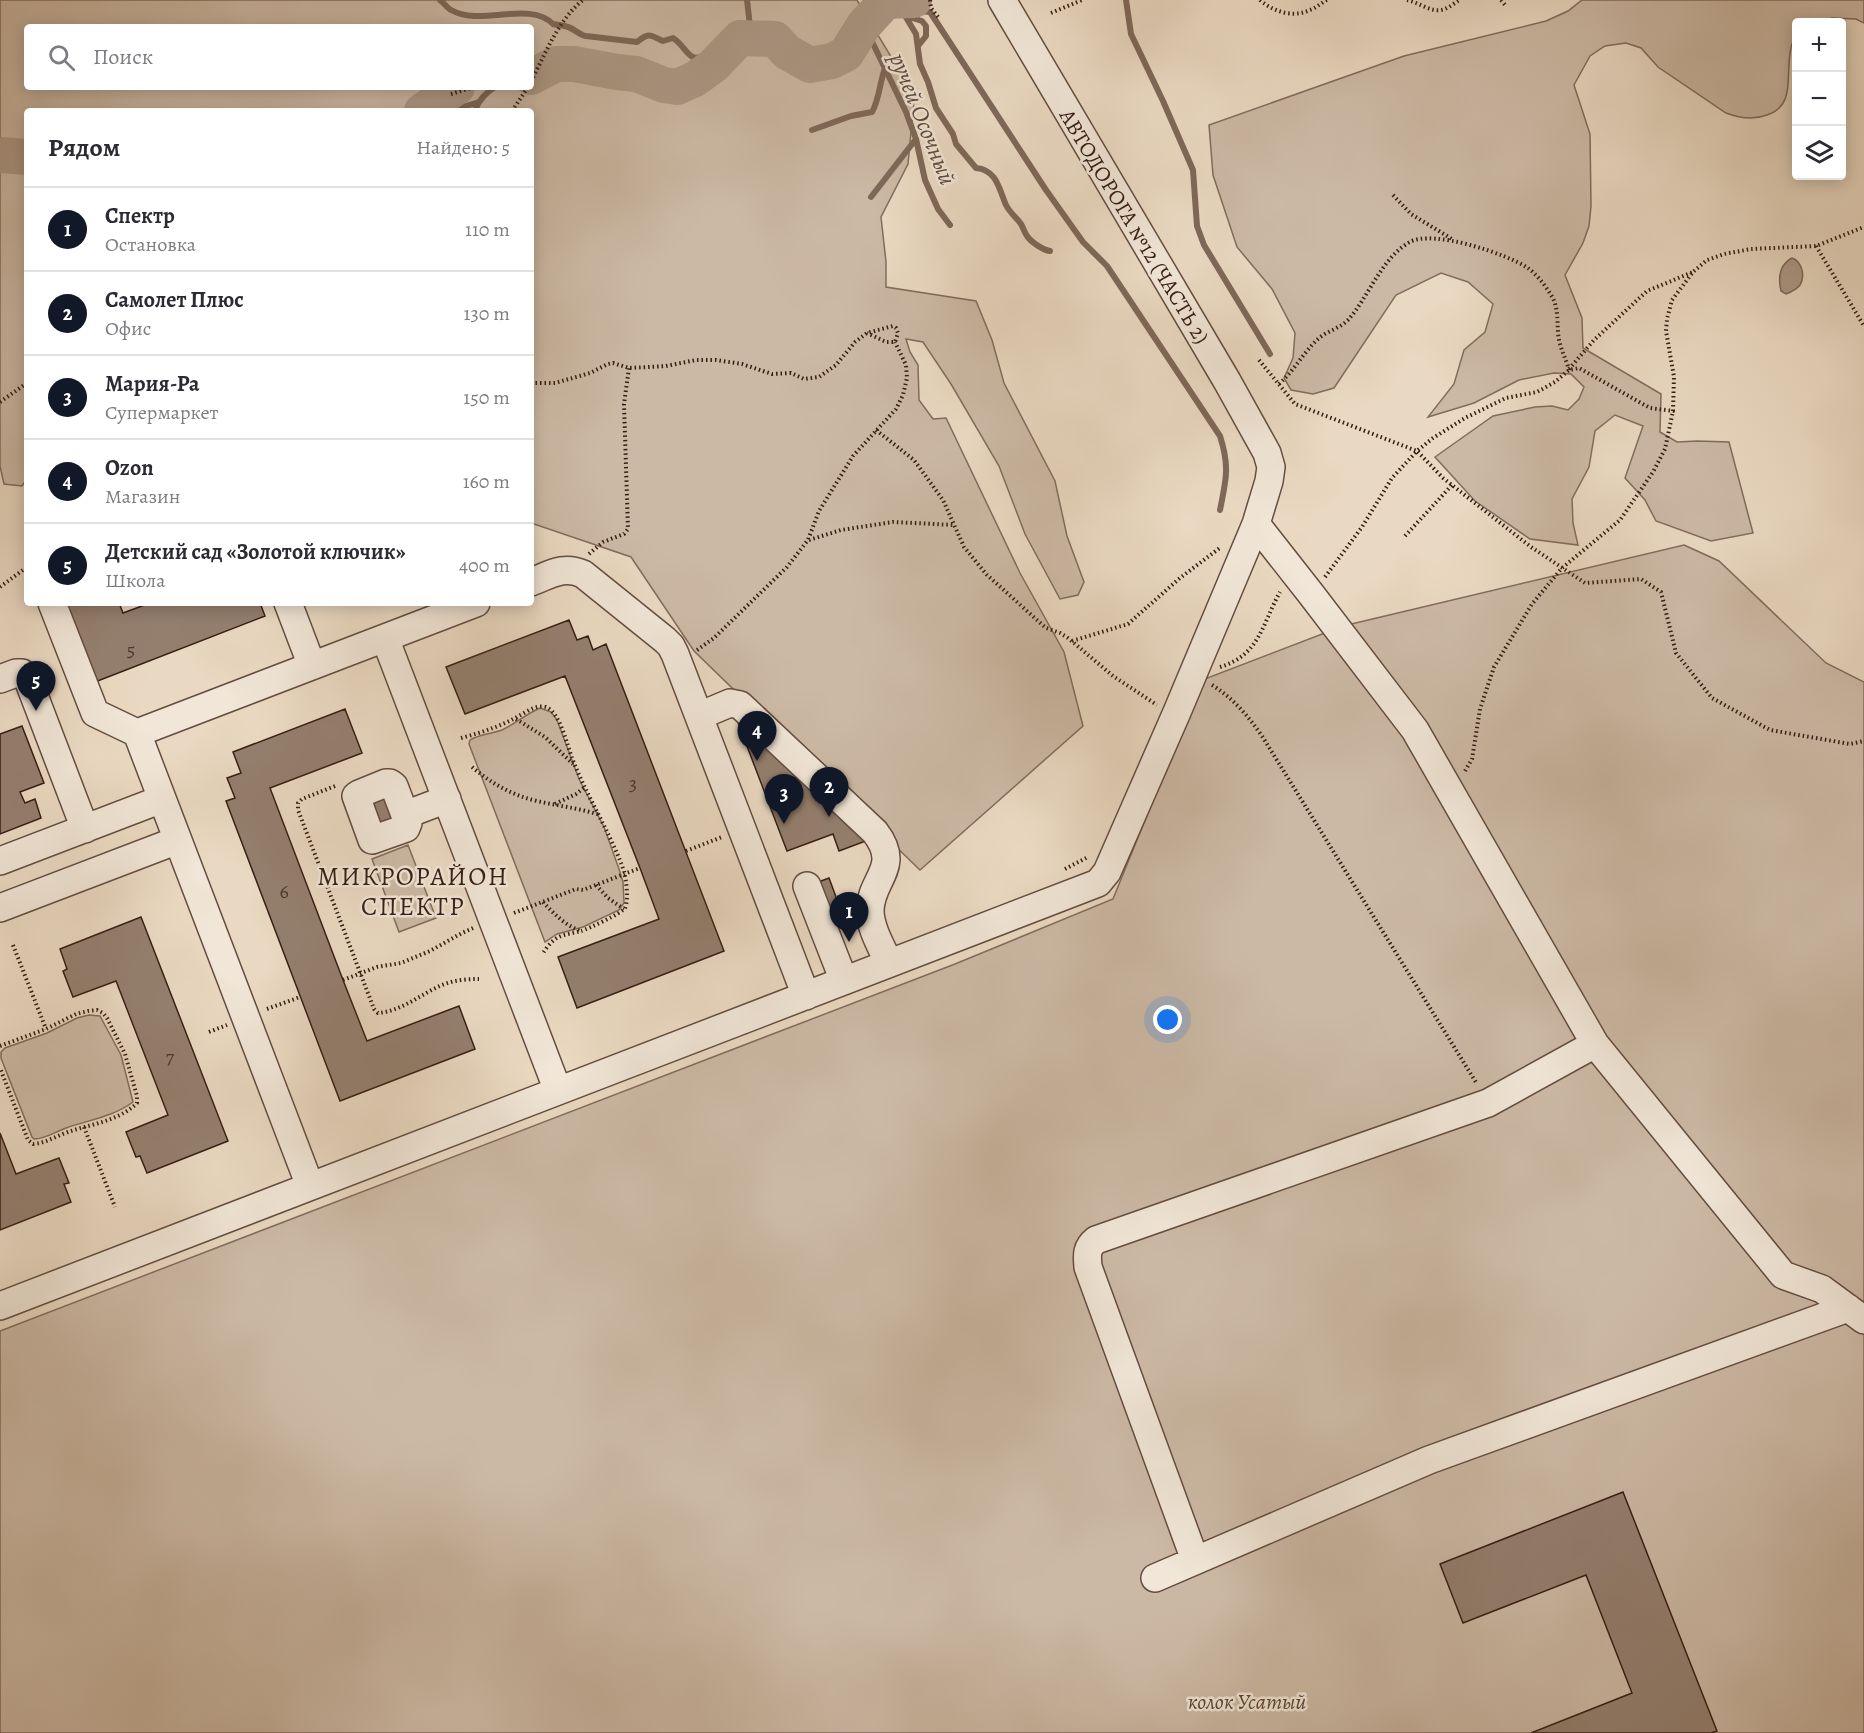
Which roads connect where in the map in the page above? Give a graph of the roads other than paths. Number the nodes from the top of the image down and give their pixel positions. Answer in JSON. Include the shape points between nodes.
{"nodes":[{"id":1,"x":1002,"y":0,"type":"edge"},
{"id":2,"x":1256,"y":525,"type":"junction"},
{"id":3,"x":534,"y":581,"type":"edge"},
{"id":4,"x":53,"y":606,"type":"edge"},
{"id":5,"x":289,"y":606,"type":"edge"},
{"id":6,"x":468,"y":606,"type":"edge"},
{"id":7,"x":385,"y":638,"type":"junction"},
{"id":8,"x":312,"y":666,"type":"junction"},
{"id":9,"x":0,"y":679,"type":"edge"},
{"id":10,"x":699,"y":716,"type":"junction"},
{"id":11,"x":137,"y":733,"type":"junction"},
{"id":12,"x":447,"y":799,"type":"junction"},
{"id":13,"x":162,"y":800,"type":"junction"},
{"id":14,"x":405,"y":815,"type":"dead end"},
{"id":15,"x":85,"y":829,"type":"junction"},
{"id":16,"x":178,"y":840,"type":"junction"},
{"id":17,"x":0,"y":861,"type":"edge"},
{"id":18,"x":807,"y":886,"type":"dead end"},
{"id":19,"x":0,"y":908,"type":"edge"},
{"id":20,"x":889,"y":963,"type":"junction"},
{"id":21,"x":844,"y":981,"type":"junction"},
{"id":22,"x":806,"y":996,"type":"junction"},
{"id":23,"x":1595,"y":1044,"type":"junction"},
{"id":24,"x":558,"y":1091,"type":"junction"},
{"id":25,"x":310,"y":1186,"type":"junction"},
{"id":26,"x":0,"y":1306,"type":"edge"},
{"id":27,"x":1856,"y":1314,"type":"edge"},
{"id":28,"x":1195,"y":1560,"type":"junction"},
{"id":29,"x":1155,"y":1578,"type":"dead end"}],
"edges":[{"from":1,"to":2,"type":"street","name":"АВТОДОРОГА №12 (ЧАСТЬ 2)","via":[[1267,453],[1269,481]]},
{"from":2,"to":20,"type":"street","via":[[1114,858],[1098,883]]},
{"from":2,"to":23,"type":"street","via":[[1415,730]]},
{"from":3,"to":10,"type":"street","via":[[572,569],[665,640],[677,658]]},
{"from":4,"to":11,"type":"street","via":[[95,713]]},
{"from":5,"to":8,"type":"street"},
{"from":6,"to":7,"type":"street"},
{"from":7,"to":8,"type":"street"},
{"from":7,"to":12,"type":"street"},
{"from":8,"to":11,"type":"street"},
{"from":9,"to":15,"type":"street","via":[[16,673],[27,677]]},
{"from":10,"to":20,"type":"street","via":[[730,703],[740,705],[882,841],[886,864],[870,909]]},
{"from":10,"to":22,"type":"street"},
{"from":11,"to":13,"type":"street"},
{"from":12,"to":14,"type":"street"},
{"from":12,"to":24,"type":"street"},
{"from":13,"to":15,"type":"street"},
{"from":13,"to":16,"type":"street"},
{"from":15,"to":17,"type":"street"},
{"from":16,"to":19,"type":"street"},
{"from":16,"to":25,"type":"street"},
{"from":18,"to":21,"type":"street"},
{"from":20,"to":21,"type":"street"},
{"from":21,"to":22,"type":"street"},
{"from":22,"to":24,"type":"street"},
{"from":23,"to":27,"type":"street","via":[[1783,1275],[1822,1289]]},
{"from":23,"to":28,"type":"street","via":[[1488,1102],[1090,1245],[1088,1267]]},
{"from":24,"to":25,"type":"street"},
{"from":25,"to":26,"type":"street"},
{"from":27,"to":28,"type":"street","via":[[1429,1460]]},
{"from":28,"to":29,"type":"street"}]}
